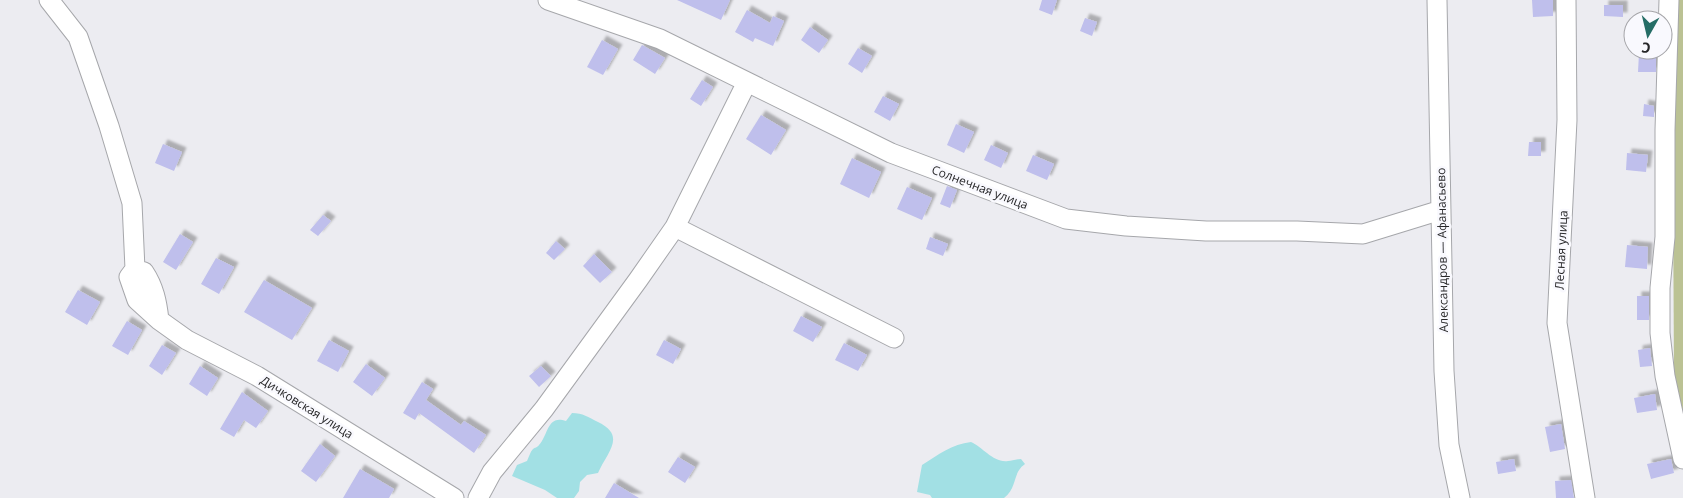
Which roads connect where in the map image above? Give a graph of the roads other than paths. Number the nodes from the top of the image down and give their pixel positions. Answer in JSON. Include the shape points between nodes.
{"nodes":[{"id":1,"x":49,"y":0,"type":"edge"},
{"id":2,"x":548,"y":0,"type":"edge"},
{"id":3,"x":1437,"y":0,"type":"edge"},
{"id":4,"x":1566,"y":0,"type":"edge"},
{"id":5,"x":1669,"y":0,"type":"edge"},
{"id":6,"x":748,"y":82,"type":"junction"},
{"id":7,"x":1441,"y":210,"type":"junction"},
{"id":8,"x":675,"y":226,"type":"junction"},
{"id":9,"x":894,"y":338,"type":"dead end"},
{"id":10,"x":1675,"y":385,"type":"edge"},
{"id":11,"x":1683,"y":459,"type":"edge"},
{"id":12,"x":454,"y":498,"type":"edge"},
{"id":13,"x":478,"y":498,"type":"edge"},
{"id":14,"x":1460,"y":498,"type":"edge"},
{"id":15,"x":1585,"y":498,"type":"edge"}],
"edges":[{"from":1,"to":12,"type":"street","name":"Дичковская улица","via":[[78,37],[132,203],[135,269],[129,277],[137,300],[186,340],[257,376]]},
{"from":2,"to":6,"type":"street","name":"Солнечная улица","via":[[660,39]]},
{"from":3,"to":7,"type":"street","name":"Александров — Афанасьево"},
{"from":4,"to":15,"type":"street","name":"Лесная улица","via":[[1568,120],[1557,323]]},
{"from":5,"to":10,"type":"street","via":[[1660,333]]},
{"from":6,"to":7,"type":"street","name":"Солнечная улица","via":[[891,153],[1066,219],[1197,230],[1363,234]]},
{"from":6,"to":8,"type":"street"},
{"from":7,"to":14,"type":"street","name":"Александров — Афанасьево","via":[[1444,371],[1450,445]]},
{"from":8,"to":9,"type":"street"},
{"from":8,"to":13,"type":"street","via":[[544,409],[492,472]]},
{"from":10,"to":11,"type":"street"}]}
